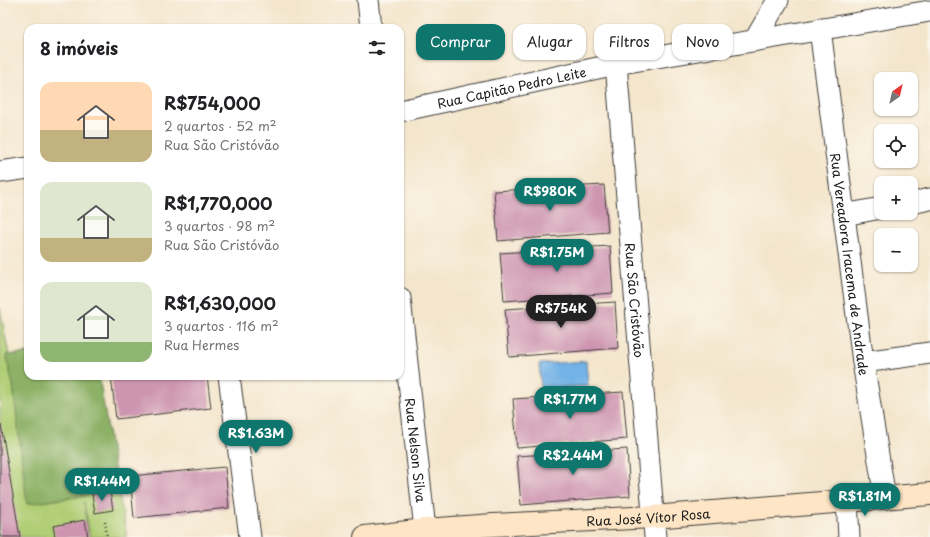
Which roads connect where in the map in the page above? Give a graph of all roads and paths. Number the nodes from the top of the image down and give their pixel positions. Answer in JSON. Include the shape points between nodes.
{"nodes":[{"id":1,"x":368,"y":0,"type":"edge"},
{"id":2,"x":778,"y":0,"type":"edge"},
{"id":3,"x":930,"y":11,"type":"edge"},
{"id":4,"x":371,"y":24,"type":"edge"},
{"id":5,"x":820,"y":29,"type":"junction"},
{"id":6,"x":755,"y":40,"type":"junction"},
{"id":7,"x":616,"y":64,"type":"junction"},
{"id":8,"x":404,"y":110,"type":"edge"},
{"id":9,"x":24,"y":169,"type":"edge"},
{"id":10,"x":0,"y":172,"type":"edge"},
{"id":11,"x":930,"y":199,"type":"edge"},
{"id":12,"x":918,"y":202,"type":"edge"},
{"id":13,"x":874,"y":209,"type":"edge"},
{"id":14,"x":844,"y":215,"type":"junction"},
{"id":15,"x":404,"y":335,"type":"edge"},
{"id":16,"x":930,"y":353,"type":"edge"},
{"id":17,"x":863,"y":362,"type":"junction"},
{"id":18,"x":230,"y":380,"type":"edge"},
{"id":19,"x":930,"y":494,"type":"edge"},
{"id":20,"x":885,"y":498,"type":"junction"},
{"id":21,"x":847,"y":500,"type":"junction"},
{"id":22,"x":105,"y":522,"type":"dead end"},
{"id":23,"x":654,"y":527,"type":"edge"},
{"id":24,"x":425,"y":530,"type":"junction"},
{"id":25,"x":492,"y":531,"type":"edge"},
{"id":26,"x":107,"y":537,"type":"edge"},
{"id":27,"x":250,"y":537,"type":"edge"},
{"id":28,"x":365,"y":537,"type":"edge"},
{"id":29,"x":849,"y":537,"type":"edge"}],
"edges":[{"from":1,"to":4,"type":"street"},
{"from":2,"to":6,"type":"street"},
{"from":3,"to":5,"type":"street","name":"Rua Capitão Pedro Leite"},
{"from":5,"to":6,"type":"street","name":"Rua Capitão Pedro Leite"},
{"from":5,"to":14,"type":"street","name":"Rua Vereadora Iracema de Andrade"},
{"from":6,"to":7,"type":"street","name":"Rua Capitão Pedro Leite"},
{"from":7,"to":8,"type":"street","name":"Rua Capitão Pedro Leite"},
{"from":7,"to":23,"type":"street","name":"Rua São Cristóvão"},
{"from":9,"to":10,"type":"street"},
{"from":11,"to":12,"type":"street"},
{"from":13,"to":14,"type":"street"},
{"from":14,"to":17,"type":"street","name":"Rua Vereadora Iracema de Andrade"},
{"from":15,"to":24,"type":"street","name":"Rua Nelson Silva"},
{"from":16,"to":17,"type":"street"},
{"from":17,"to":20,"type":"street","name":"Rua Vereadora Iracema de Andrade"},
{"from":18,"to":27,"type":"street"},
{"from":19,"to":20,"type":"main road","name":"Rua José Vítor Rosa"},
{"from":20,"to":21,"type":"main road","name":"Rua José Vítor Rosa"},
{"from":21,"to":23,"type":"main road","name":"Rua José Vítor Rosa"},
{"from":21,"to":29,"type":"street"},
{"from":22,"to":26,"type":"path"},
{"from":23,"to":25,"type":"main road","name":"Rua José Vítor Rosa"},
{"from":24,"to":25,"type":"main road","name":"Rua José Vítor Rosa"},
{"from":24,"to":28,"type":"main road","name":"Rua José Vítor Rosa"}]}
